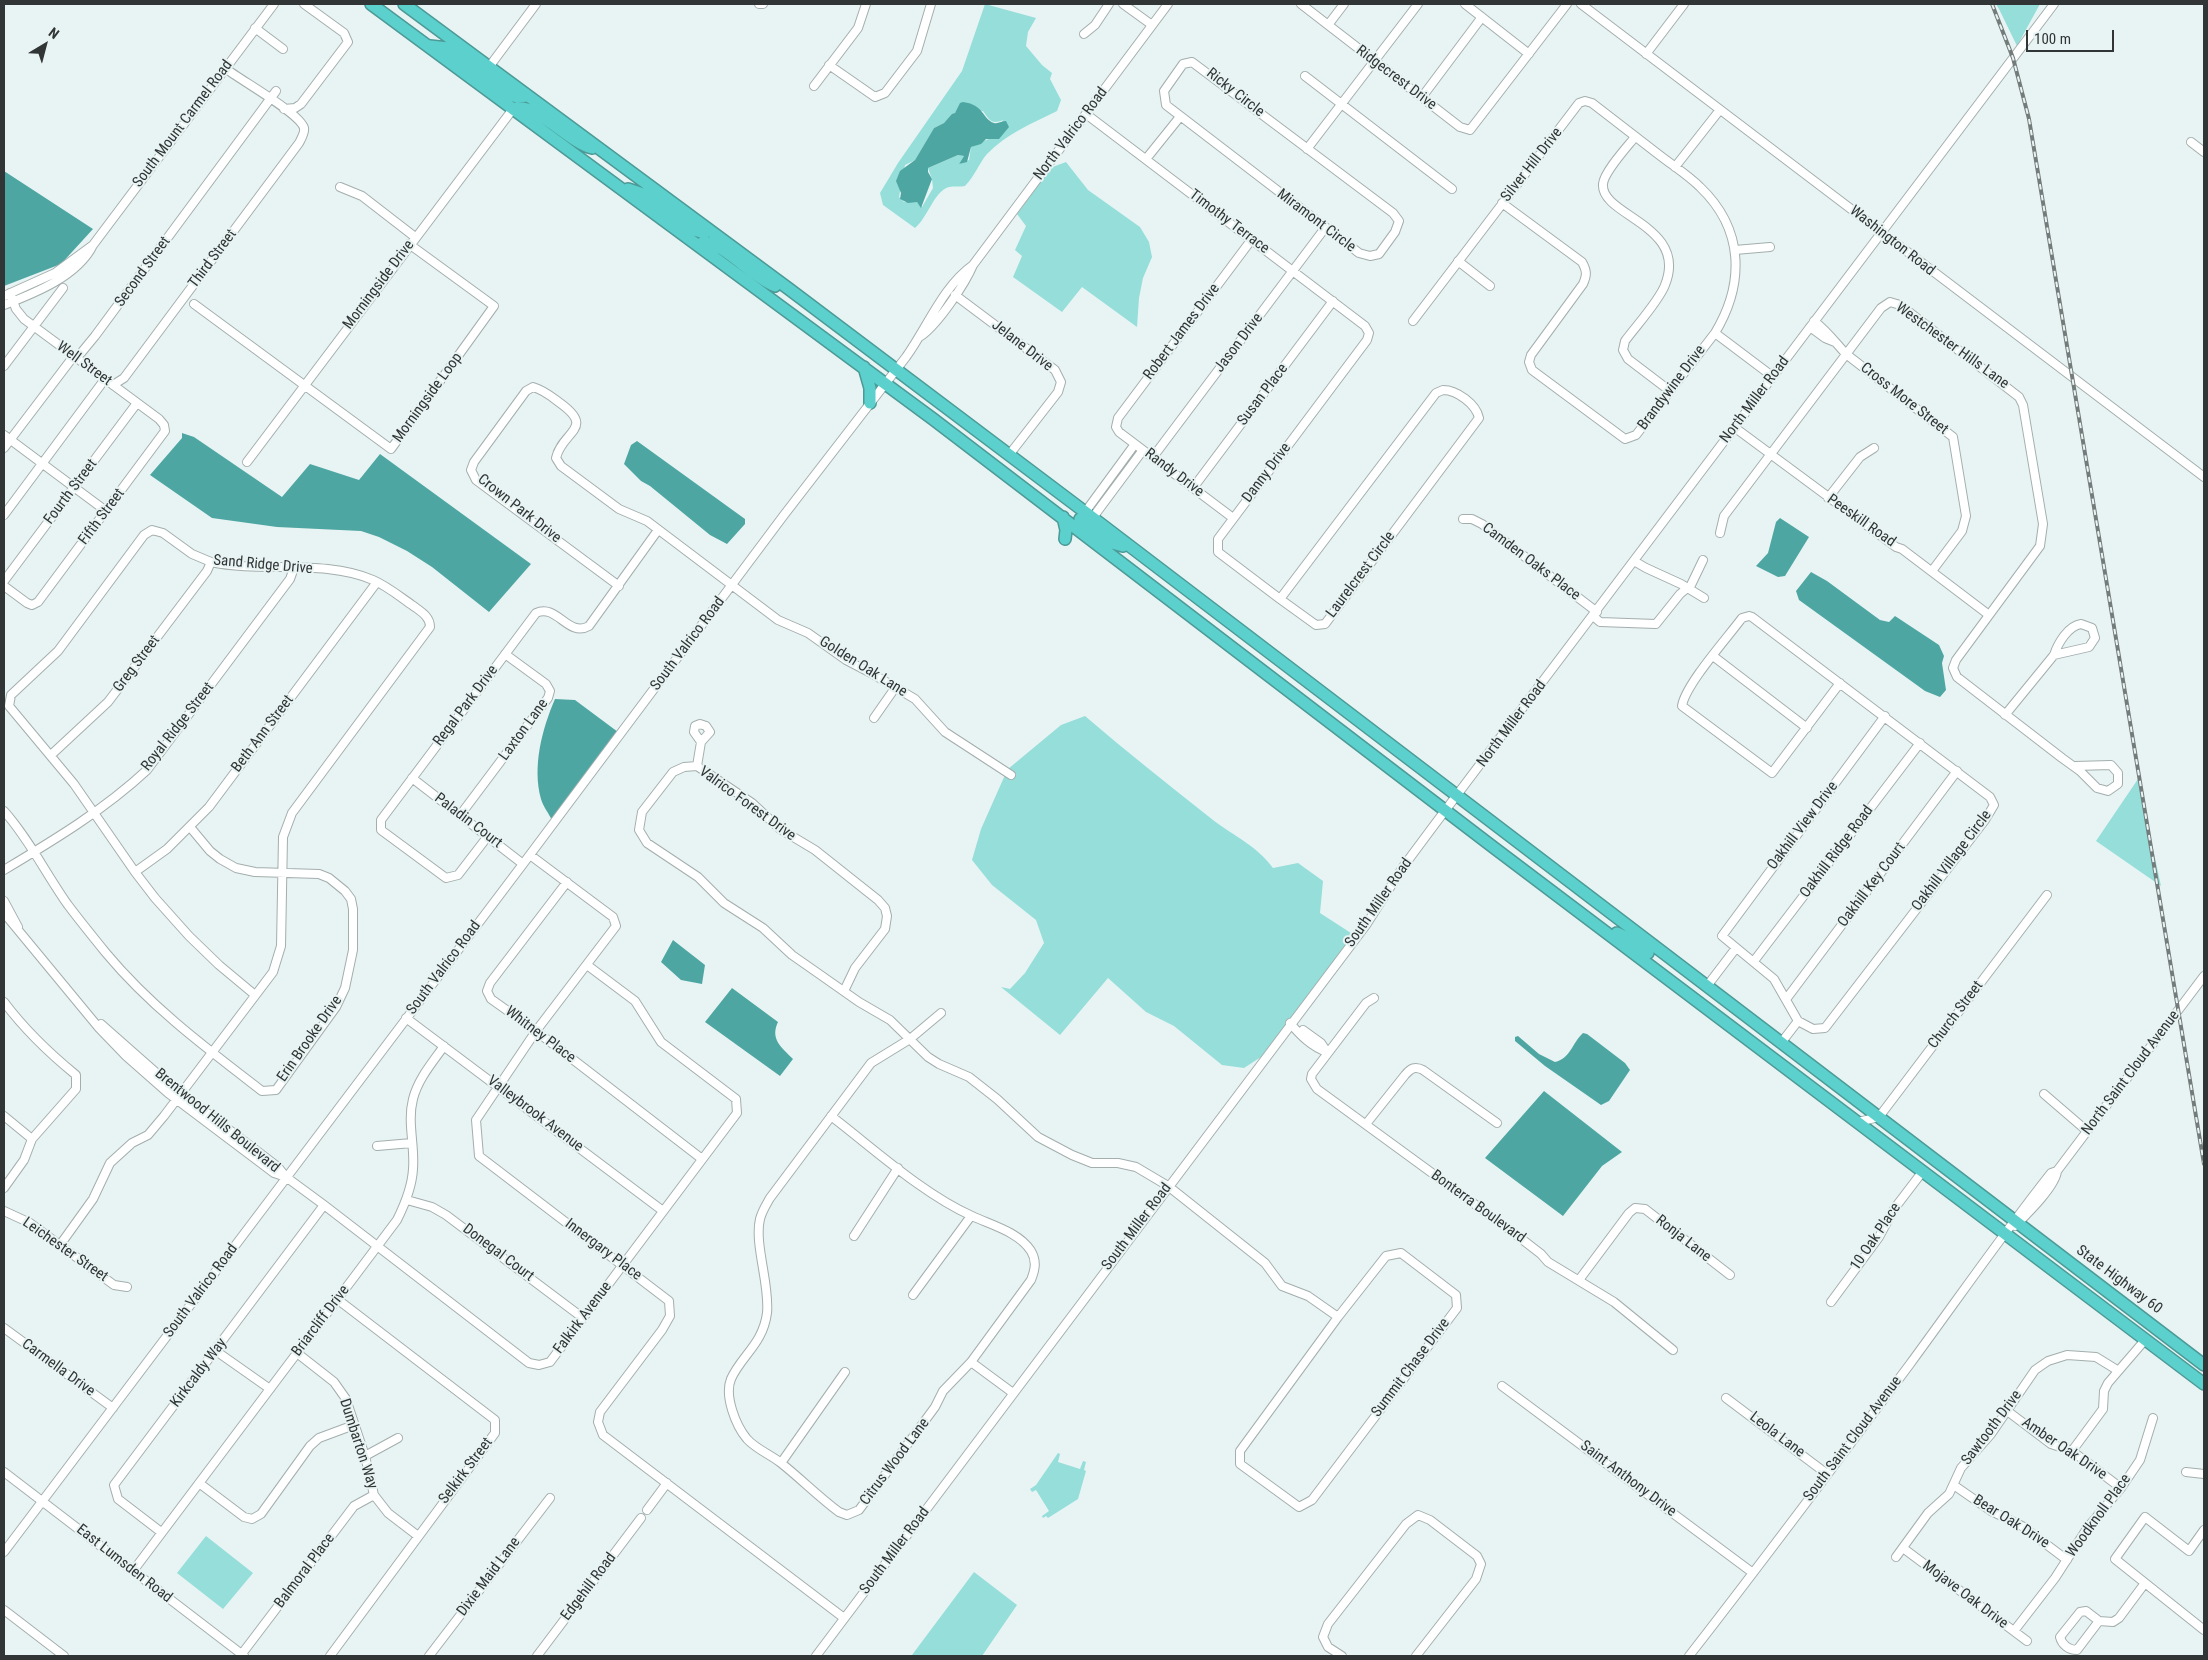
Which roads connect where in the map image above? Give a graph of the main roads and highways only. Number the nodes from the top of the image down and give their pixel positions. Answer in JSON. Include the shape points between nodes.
{"nodes":[{"id":1,"x":371,"y":4,"type":"edge"},
{"id":2,"x":404,"y":4,"type":"edge"},
{"id":3,"x":428,"y":46,"type":"junction"},
{"id":4,"x":528,"y":96,"type":"junction"},
{"id":5,"x":513,"y":109,"type":"junction"},
{"id":6,"x":601,"y":150,"type":"junction"},
{"id":7,"x":619,"y":187,"type":"junction"},
{"id":8,"x":709,"y":230,"type":"junction"},
{"id":9,"x":698,"y":245,"type":"junction"},
{"id":10,"x":789,"y":289,"type":"junction"},
{"id":11,"x":864,"y":368,"type":"junction"},
{"id":12,"x":870,"y":403,"type":"road end"},
{"id":13,"x":1063,"y":517,"type":"junction"},
{"id":14,"x":1083,"y":522,"type":"junction"},
{"id":15,"x":1065,"y":539,"type":"dead end"},
{"id":16,"x":1298,"y":676,"type":"junction"},
{"id":17,"x":1287,"y":689,"type":"junction"},
{"id":18,"x":1604,"y":929,"type":"junction"},
{"id":19,"x":1707,"y":986,"type":"junction"},
{"id":20,"x":1697,"y":1000,"type":"junction"},
{"id":21,"x":1797,"y":1055,"type":"junction"},
{"id":22,"x":2204,"y":1364,"type":"edge"},
{"id":23,"x":2204,"y":1384,"type":"edge"}],
"edges":[{"from":1,"to":3,"type":"highway"},
{"from":2,"to":4,"type":"highway"},
{"from":3,"to":4,"type":"highway","via":[[448,48],[511,95]]},
{"from":3,"to":5,"type":"highway"},
{"from":4,"to":6,"type":"highway"},
{"from":5,"to":6,"type":"highway","via":[[528,108],[574,141]]},
{"from":5,"to":7,"type":"highway"},
{"from":6,"to":8,"type":"highway"},
{"from":7,"to":8,"type":"highway","via":[[646,195],[697,232]]},
{"from":7,"to":9,"type":"highway"},
{"from":8,"to":10,"type":"highway"},
{"from":9,"to":10,"type":"highway","via":[[704,242],[715,244],[759,277]]},
{"from":9,"to":11,"type":"highway"},
{"from":10,"to":14,"type":"highway","via":[[1009,455]]},
{"from":11,"to":12,"type":"highway","via":[[870,388]]},
{"from":11,"to":13,"type":"highway"},
{"from":13,"to":14,"type":"highway"},
{"from":13,"to":15,"type":"highway"},
{"from":14,"to":16,"type":"highway","via":[[1112,543],[1132,549]]},
{"from":14,"to":17,"type":"highway"},
{"from":16,"to":17,"type":"highway"},
{"from":16,"to":19,"type":"highway"},
{"from":17,"to":18,"type":"highway"},
{"from":18,"to":19,"type":"highway","via":[[1631,940],[1691,986],[1700,989]]},
{"from":18,"to":20,"type":"highway"},
{"from":19,"to":21,"type":"highway"},
{"from":20,"to":21,"type":"highway","via":[[1713,1000],[1746,1025]]},
{"from":20,"to":23,"type":"highway"},
{"from":21,"to":22,"type":"highway","name":"State Highway 60"}]}
